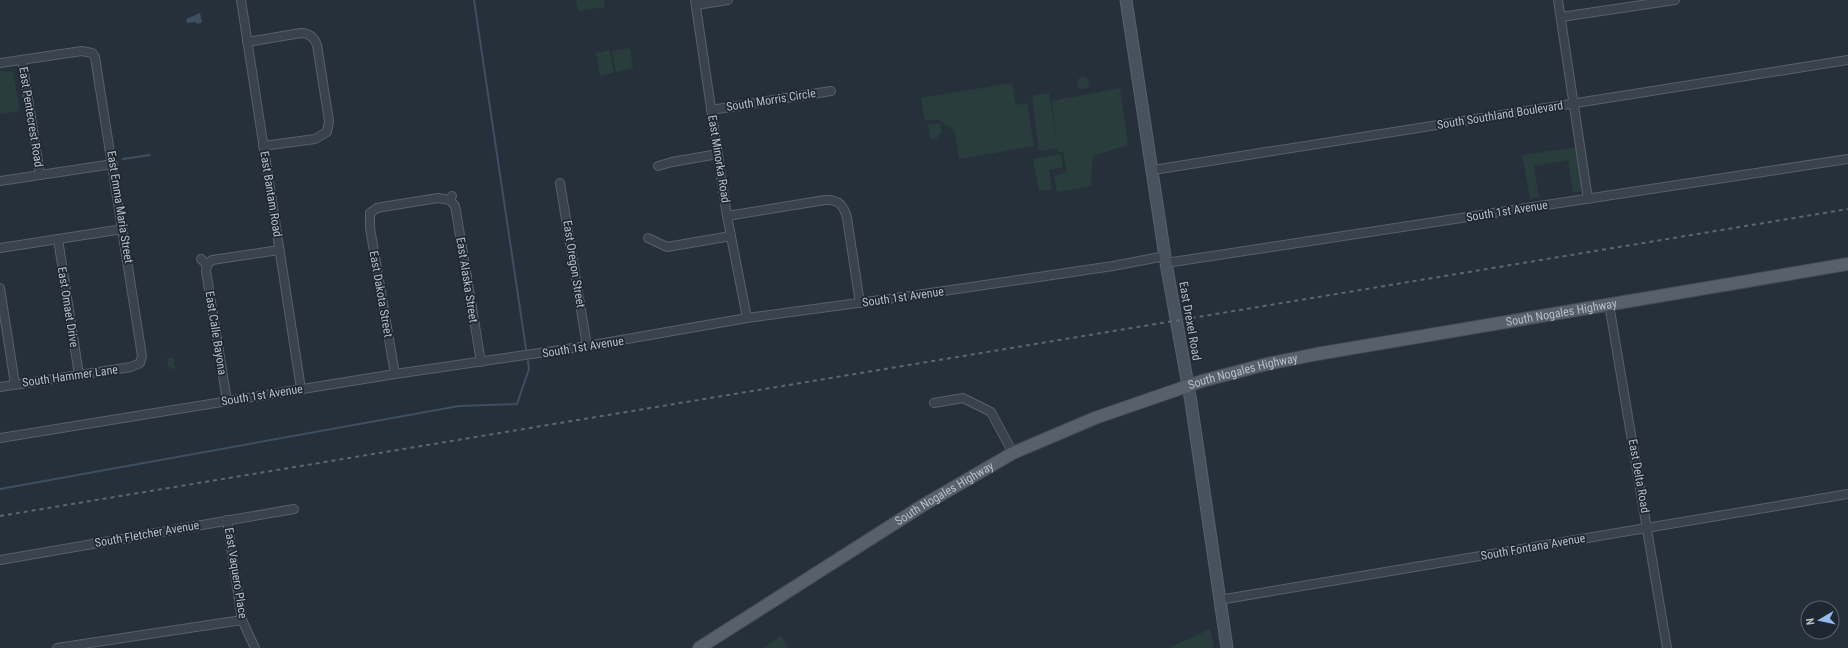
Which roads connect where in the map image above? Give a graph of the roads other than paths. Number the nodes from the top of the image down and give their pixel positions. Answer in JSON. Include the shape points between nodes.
{"nodes":[{"id":1,"x":241,"y":0,"type":"edge"},
{"id":2,"x":728,"y":0,"type":"edge"},
{"id":3,"x":1126,"y":0,"type":"edge"},
{"id":4,"x":1558,"y":0,"type":"edge"},
{"id":5,"x":1675,"y":0,"type":"edge"},
{"id":6,"x":695,"y":3,"type":"edge"},
{"id":7,"x":1561,"y":18,"type":"junction"},
{"id":8,"x":247,"y":42,"type":"junction"},
{"id":9,"x":22,"y":60,"type":"junction"},
{"id":10,"x":1848,"y":60,"type":"edge"},
{"id":11,"x":0,"y":63,"type":"edge"},
{"id":12,"x":831,"y":91,"type":"dead end"},
{"id":13,"x":1575,"y":103,"type":"junction"},
{"id":14,"x":711,"y":110,"type":"junction"},
{"id":15,"x":263,"y":146,"type":"junction"},
{"id":16,"x":718,"y":154,"type":"junction"},
{"id":17,"x":1848,"y":159,"type":"edge"},
{"id":18,"x":113,"y":164,"type":"junction"},
{"id":19,"x":658,"y":166,"type":"dead end"},
{"id":20,"x":1152,"y":170,"type":"junction"},
{"id":21,"x":40,"y":175,"type":"junction"},
{"id":22,"x":0,"y":181,"type":"edge"},
{"id":23,"x":560,"y":182,"type":"dead end"},
{"id":24,"x":1588,"y":199,"type":"junction"},
{"id":25,"x":368,"y":212,"type":"joint"},
{"id":26,"x":727,"y":216,"type":"junction"},
{"id":27,"x":123,"y":229,"type":"junction"},
{"id":28,"x":731,"y":236,"type":"junction"},
{"id":29,"x":648,"y":238,"type":"dead end"},
{"id":30,"x":58,"y":239,"type":"junction"},
{"id":31,"x":0,"y":248,"type":"edge"},
{"id":32,"x":280,"y":250,"type":"junction"},
{"id":33,"x":1166,"y":260,"type":"junction"},
{"id":34,"x":1848,"y":264,"type":"edge"},
{"id":35,"x":0,"y":288,"type":"edge"},
{"id":36,"x":860,"y":303,"type":"junction"},
{"id":37,"x":1609,"y":304,"type":"junction"},
{"id":38,"x":747,"y":318,"type":"junction"},
{"id":39,"x":587,"y":346,"type":"junction"},
{"id":40,"x":481,"y":362,"type":"junction"},
{"id":41,"x":140,"y":363,"type":"joint"},
{"id":42,"x":394,"y":374,"type":"junction"},
{"id":43,"x":79,"y":375,"type":"junction"},
{"id":44,"x":15,"y":384,"type":"junction"},
{"id":45,"x":0,"y":387,"type":"edge"},
{"id":46,"x":1189,"y":387,"type":"junction"},
{"id":47,"x":301,"y":389,"type":"junction"},
{"id":48,"x":227,"y":401,"type":"junction"},
{"id":49,"x":934,"y":403,"type":"dead end"},
{"id":50,"x":0,"y":438,"type":"edge"},
{"id":51,"x":1012,"y":453,"type":"junction"},
{"id":52,"x":1848,"y":494,"type":"edge"},
{"id":53,"x":294,"y":509,"type":"dead end"},
{"id":54,"x":227,"y":520,"type":"junction"},
{"id":55,"x":1648,"y":528,"type":"junction"},
{"id":56,"x":0,"y":560,"type":"edge"},
{"id":57,"x":1219,"y":600,"type":"junction"},
{"id":58,"x":242,"y":620,"type":"junction"},
{"id":59,"x":57,"y":648,"type":"edge"},
{"id":60,"x":255,"y":648,"type":"edge"},
{"id":61,"x":699,"y":648,"type":"edge"},
{"id":62,"x":1227,"y":648,"type":"edge"},
{"id":63,"x":1667,"y":648,"type":"edge"}],
"edges":[{"from":1,"to":8,"type":"street","name":"East Bantam Road"},
{"from":2,"to":6,"type":"street"},
{"from":3,"to":20,"type":"street","name":"East Drexel Road"},
{"from":4,"to":7,"type":"street"},
{"from":5,"to":7,"type":"street"},
{"from":6,"to":14,"type":"street","name":"East Minorka Road"},
{"from":7,"to":13,"type":"street"},
{"from":8,"to":15,"type":"street","name":"East Bantam Road"},
{"from":8,"to":15,"type":"street","via":[[301,33],[313,34],[329,121],[328,134],[315,139]]},
{"from":9,"to":11,"type":"street"},
{"from":9,"to":18,"type":"street","name":"East Emma Maria Street","via":[[87,50],[92,53],[97,64]]},
{"from":9,"to":21,"type":"street","name":"East Pentecrest Road"},
{"from":10,"to":13,"type":"street","name":"South Southland Boulevard"},
{"from":12,"to":14,"type":"street","name":"South Morris Circle"},
{"from":13,"to":20,"type":"street","name":"South Southland Boulevard"},
{"from":13,"to":24,"type":"street"},
{"from":14,"to":16,"type":"street","name":"East Minorka Road"},
{"from":15,"to":32,"type":"street","name":"East Bantam Road"},
{"from":16,"to":19,"type":"street"},
{"from":16,"to":26,"type":"street","name":"East Minorka Road"},
{"from":17,"to":24,"type":"street","name":"South 1st Avenue"},
{"from":18,"to":21,"type":"street"},
{"from":18,"to":27,"type":"street","name":"East Emma Maria Street"},
{"from":20,"to":33,"type":"street","name":"East Drexel Road"},
{"from":21,"to":22,"type":"street"},
{"from":23,"to":39,"type":"street","name":"East Oregon Street"},
{"from":24,"to":33,"type":"street","name":"South 1st Avenue"},
{"from":25,"to":40,"type":"street","name":"East Alaska Street","via":[[396,204],[451,198],[456,211]]},
{"from":25,"to":42,"type":"street","name":"East Dakota Street"},
{"from":26,"to":28,"type":"street","name":"East Minorka Road"},
{"from":26,"to":36,"type":"street","via":[[826,200],[841,201],[845,210]]},
{"from":27,"to":30,"type":"street"},
{"from":27,"to":41,"type":"street","name":"East Emma Maria Street","via":[[142,356]]},
{"from":28,"to":29,"type":"street","via":[[667,247]]},
{"from":28,"to":38,"type":"street","name":"East Minorka Road"},
{"from":30,"to":31,"type":"street"},
{"from":30,"to":43,"type":"street","name":"East Omaet Drive"},
{"from":32,"to":47,"type":"street","name":"East Bantam Road"},
{"from":32,"to":48,"type":"street","name":"East Calle Bayona","via":[[204,262]]},
{"from":33,"to":36,"type":"street","name":"South 1st Avenue"},
{"from":33,"to":46,"type":"street","name":"East Drexel Road"},
{"from":34,"to":37,"type":"main road","name":"South Nogales Highway"},
{"from":35,"to":44,"type":"street"},
{"from":36,"to":38,"type":"street","name":"South 1st Avenue"},
{"from":37,"to":46,"type":"main road","name":"South Nogales Highway","via":[[1316,354],[1267,364],[1202,381]]},
{"from":37,"to":55,"type":"street","name":"East Delta Road"},
{"from":38,"to":39,"type":"street","name":"South 1st Avenue"},
{"from":39,"to":40,"type":"street","name":"South 1st Avenue"},
{"from":40,"to":42,"type":"street","name":"South 1st Avenue"},
{"from":41,"to":43,"type":"street","name":"South Hammer Lane","via":[[131,367]]},
{"from":42,"to":47,"type":"street","name":"South 1st Avenue"},
{"from":43,"to":44,"type":"street","name":"South Hammer Lane"},
{"from":44,"to":45,"type":"street","name":"South Hammer Lane"},
{"from":46,"to":51,"type":"main road","name":"South Nogales Highway","via":[[1095,418]]},
{"from":46,"to":57,"type":"street","name":"East Drexel Road"},
{"from":47,"to":48,"type":"street","name":"South 1st Avenue"},
{"from":48,"to":50,"type":"street","name":"South 1st Avenue"},
{"from":49,"to":51,"type":"street","via":[[964,398],[990,412]]},
{"from":51,"to":61,"type":"main road","name":"South Nogales Highway","via":[[925,504]]},
{"from":52,"to":55,"type":"street","name":"South Fontana Avenue"},
{"from":53,"to":54,"type":"street","name":"South Fletcher Avenue"},
{"from":54,"to":56,"type":"street","name":"South Fletcher Avenue"},
{"from":54,"to":58,"type":"street","name":"East Vaquero Place"},
{"from":55,"to":57,"type":"street","name":"South Fontana Avenue"},
{"from":55,"to":63,"type":"street","name":"East Delta Road"},
{"from":57,"to":62,"type":"street","name":"East Drexel Road"},
{"from":58,"to":59,"type":"street"},
{"from":58,"to":60,"type":"street","name":"East Vaquero Place"}]}
